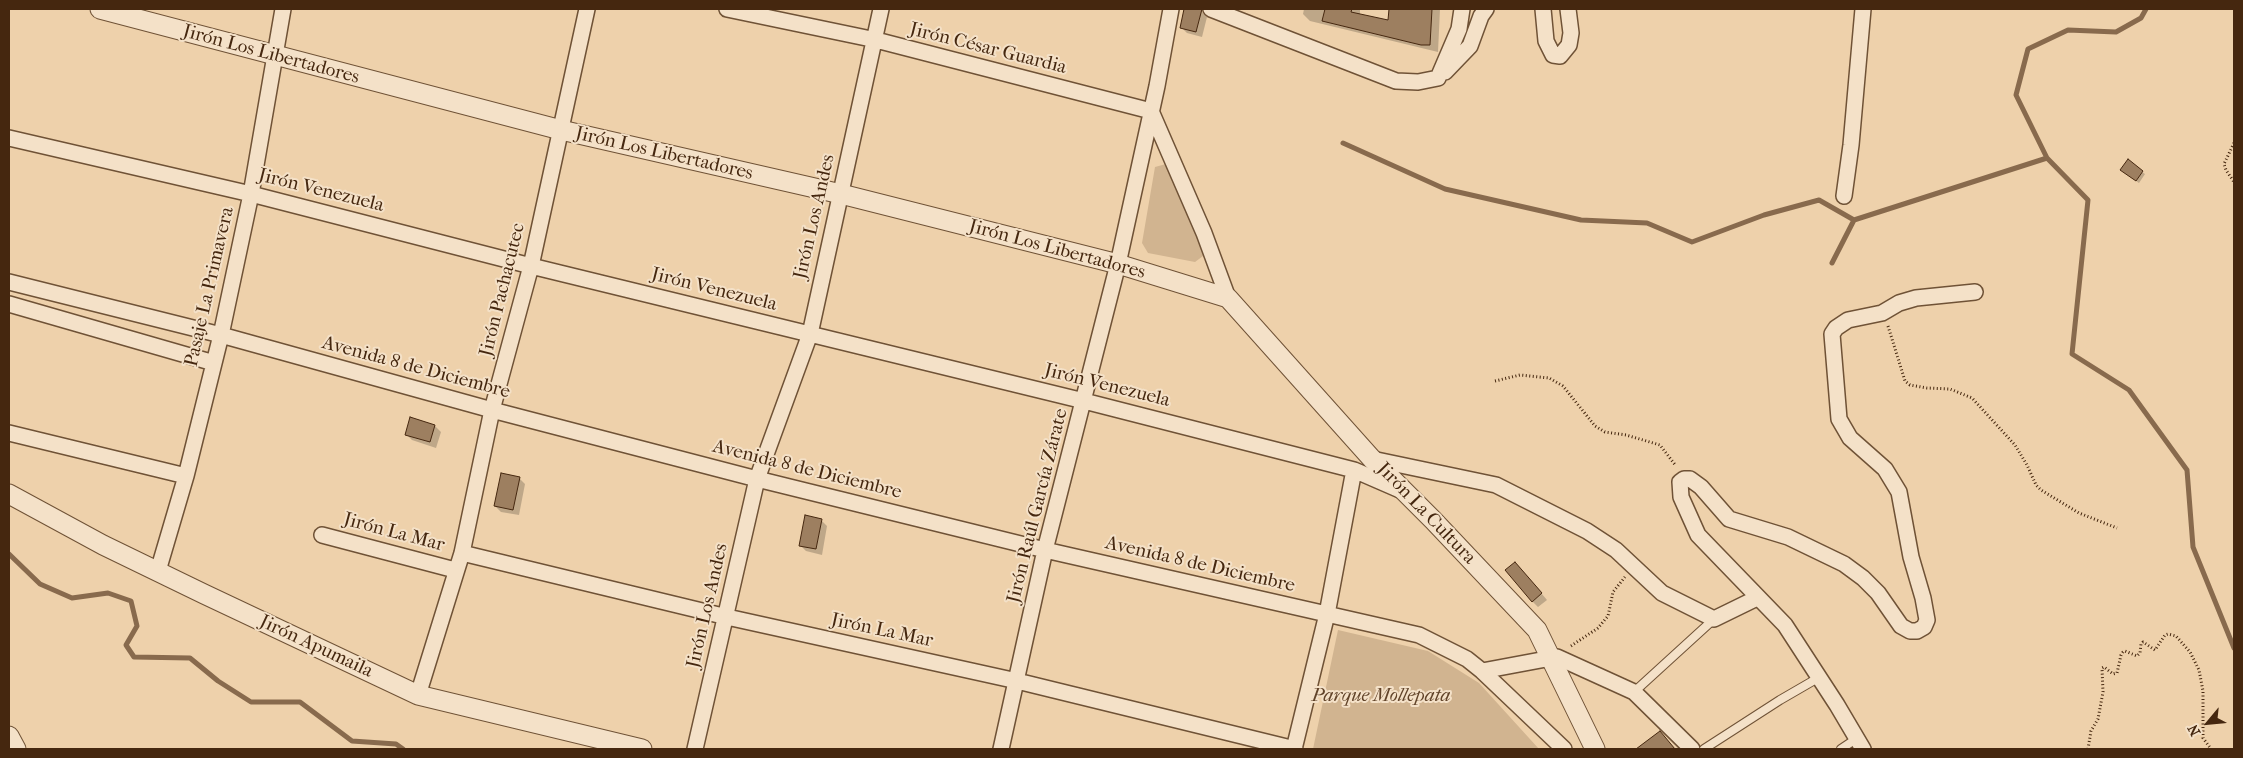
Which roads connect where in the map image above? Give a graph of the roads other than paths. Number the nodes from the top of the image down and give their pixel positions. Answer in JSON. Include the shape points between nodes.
{"nodes":[{"id":1,"x":100,"y":9,"type":"edge"},
{"id":2,"x":283,"y":9,"type":"edge"},
{"id":3,"x":587,"y":9,"type":"edge"},
{"id":4,"x":727,"y":9,"type":"edge"},
{"id":5,"x":881,"y":9,"type":"edge"},
{"id":6,"x":1171,"y":9,"type":"edge"},
{"id":7,"x":1212,"y":9,"type":"edge"},
{"id":8,"x":1462,"y":9,"type":"edge"},
{"id":9,"x":1486,"y":9,"type":"edge"},
{"id":10,"x":1543,"y":9,"type":"edge"},
{"id":11,"x":1568,"y":9,"type":"edge"},
{"id":12,"x":1863,"y":9,"type":"edge"},
{"id":13,"x":876,"y":40,"type":"junction"},
{"id":14,"x":275,"y":56,"type":"junction"},
{"id":15,"x":1438,"y":78,"type":"junction"},
{"id":16,"x":1151,"y":111,"type":"junction"},
{"id":17,"x":561,"y":130,"type":"junction"},
{"id":18,"x":9,"y":138,"type":"edge"},
{"id":19,"x":251,"y":194,"type":"junction"},
{"id":20,"x":841,"y":194,"type":"junction"},
{"id":21,"x":1844,"y":196,"type":"dead end"},
{"id":22,"x":1118,"y":264,"type":"junction"},
{"id":23,"x":531,"y":266,"type":"junction"},
{"id":24,"x":9,"y":282,"type":"edge"},
{"id":25,"x":1975,"y":292,"type":"dead end"},
{"id":26,"x":1228,"y":298,"type":"junction"},
{"id":27,"x":9,"y":304,"type":"edge"},
{"id":28,"x":810,"y":334,"type":"junction"},
{"id":29,"x":221,"y":335,"type":"junction"},
{"id":30,"x":214,"y":363,"type":"junction"},
{"id":31,"x":1084,"y":401,"type":"junction"},
{"id":32,"x":492,"y":410,"type":"junction"},
{"id":33,"x":9,"y":433,"type":"edge"},
{"id":34,"x":1372,"y":459,"type":"junction"},
{"id":35,"x":1354,"y":470,"type":"junction"},
{"id":36,"x":186,"y":476,"type":"junction"},
{"id":37,"x":757,"y":479,"type":"junction"},
{"id":38,"x":1405,"y":492,"type":"junction"},
{"id":39,"x":9,"y":494,"type":"edge"},
{"id":40,"x":322,"y":535,"type":"dead end"},
{"id":41,"x":1045,"y":550,"type":"junction"},
{"id":42,"x":462,"y":553,"type":"junction"},
{"id":43,"x":158,"y":570,"type":"junction"},
{"id":44,"x":455,"y":570,"type":"junction"},
{"id":45,"x":1757,"y":598,"type":"junction"},
{"id":46,"x":1327,"y":614,"type":"junction"},
{"id":47,"x":727,"y":617,"type":"junction"},
{"id":48,"x":1714,"y":619,"type":"junction"},
{"id":49,"x":1554,"y":657,"type":"junction"},
{"id":50,"x":1482,"y":671,"type":"junction"},
{"id":51,"x":1818,"y":678,"type":"junction"},
{"id":52,"x":1017,"y":681,"type":"junction"},
{"id":53,"x":1634,"y":692,"type":"junction"},
{"id":54,"x":418,"y":695,"type":"junction"},
{"id":55,"x":9,"y":736,"type":"edge"},
{"id":56,"x":1860,"y":744,"type":"edge"},
{"id":57,"x":16,"y":749,"type":"edge"},
{"id":58,"x":642,"y":749,"type":"edge"},
{"id":59,"x":695,"y":749,"type":"edge"},
{"id":60,"x":1001,"y":749,"type":"edge"},
{"id":61,"x":1294,"y":749,"type":"edge"},
{"id":62,"x":1564,"y":749,"type":"edge"},
{"id":63,"x":1595,"y":749,"type":"edge"},
{"id":64,"x":1692,"y":749,"type":"edge"},
{"id":65,"x":1704,"y":749,"type":"edge"},
{"id":66,"x":1841,"y":749,"type":"edge"}],
"edges":[{"from":1,"to":14,"type":"street","name":"Jirón Los Libertadores"},
{"from":2,"to":14,"type":"street","name":"Pasaje La Primavera"},
{"from":3,"to":17,"type":"street","name":"Jirón Pachacutec"},
{"from":4,"to":13,"type":"street","name":"Jirón César Guardia"},
{"from":5,"to":13,"type":"street","name":"Jirón Los Andes"},
{"from":6,"to":16,"type":"street","name":"Jirón Raúl García Zárate"},
{"from":7,"to":15,"type":"street","via":[[1396,81],[1418,82]]},
{"from":8,"to":15,"type":"street","via":[[1459,29]]},
{"from":9,"to":15,"type":"street","via":[[1470,46]]},
{"from":10,"to":11,"type":"street","via":[[1546,41],[1553,55],[1560,56],[1572,33]]},
{"from":12,"to":21,"type":"street"},
{"from":13,"to":16,"type":"street","name":"Jirón César Guardia"},
{"from":13,"to":20,"type":"street","name":"Jirón Los Andes"},
{"from":14,"to":17,"type":"street","name":"Jirón Los Libertadores"},
{"from":14,"to":19,"type":"street","name":"Pasaje La Primavera"},
{"from":16,"to":22,"type":"street","name":"Jirón Raúl García Zárate"},
{"from":16,"to":26,"type":"street","via":[[1204,233]]},
{"from":17,"to":20,"type":"street","name":"Jirón Los Libertadores"},
{"from":17,"to":23,"type":"street","name":"Jirón Pachacutec"},
{"from":18,"to":19,"type":"street","name":"Jirón Venezuela"},
{"from":19,"to":23,"type":"street","name":"Jirón Venezuela"},
{"from":19,"to":29,"type":"street","name":"Pasaje La Primavera"},
{"from":20,"to":22,"type":"street","name":"Jirón Los Libertadores"},
{"from":20,"to":28,"type":"street","name":"Jirón Los Andes"},
{"from":22,"to":26,"type":"street","name":"Jirón Los Libertadores"},
{"from":22,"to":31,"type":"street","name":"Jirón Raúl García Zárate"},
{"from":23,"to":28,"type":"street","name":"Jirón Venezuela"},
{"from":23,"to":32,"type":"street","name":"Jirón Pachacutec"},
{"from":24,"to":29,"type":"street","name":"Avenida 8 de Diciembre"},
{"from":25,"to":45,"type":"street","via":[[1916,298],[1882,313],[1848,320],[1832,334],[1839,419],[1850,438],[1885,469],[1899,492],[1911,557],[1923,598],[1927,620],[1924,627],[1917,632],[1901,626],[1878,594],[1844,564],[1788,537],[1729,519],[1701,487],[1690,479],[1684,479],[1680,482],[1682,497],[1698,534]]},
{"from":26,"to":34,"type":"street","name":"Jirón La Cultura"},
{"from":27,"to":30,"type":"street"},
{"from":28,"to":31,"type":"street","name":"Jirón Venezuela"},
{"from":28,"to":37,"type":"street","name":"Jirón Los Andes"},
{"from":29,"to":30,"type":"street","name":"Pasaje La Primavera"},
{"from":29,"to":32,"type":"street","name":"Avenida 8 de Diciembre"},
{"from":30,"to":36,"type":"street","name":"Pasaje La Primavera"},
{"from":31,"to":35,"type":"street","name":"Jirón Venezuela"},
{"from":31,"to":41,"type":"street","name":"Jirón Raúl García Zárate"},
{"from":32,"to":37,"type":"street","name":"Avenida 8 de Diciembre"},
{"from":32,"to":42,"type":"street","name":"Jirón Pachacutec"},
{"from":33,"to":36,"type":"street"},
{"from":34,"to":38,"type":"street","name":"Jirón La Cultura"},
{"from":34,"to":48,"type":"street","via":[[1496,485],[1587,531],[1616,550],[1662,593]]},
{"from":35,"to":38,"type":"street","name":"Jirón Venezuela"},
{"from":35,"to":46,"type":"street"},
{"from":36,"to":43,"type":"street","name":"Pasaje La Primavera"},
{"from":37,"to":41,"type":"street","name":"Avenida 8 de Diciembre"},
{"from":37,"to":47,"type":"street","name":"Jirón Los Andes"},
{"from":38,"to":49,"type":"street","name":"Jirón La Cultura","via":[[1537,630]]},
{"from":39,"to":43,"type":"street","name":"Jirón Apumaila"},
{"from":40,"to":44,"type":"street","name":"Jirón La Mar"},
{"from":41,"to":46,"type":"street","name":"Avenida 8 de Diciembre"},
{"from":41,"to":52,"type":"street","name":"Jirón Raúl García Zárate"},
{"from":42,"to":44,"type":"street","name":"Jirón Pachacutec"},
{"from":42,"to":47,"type":"street","name":"Jirón La Mar"},
{"from":43,"to":54,"type":"street","name":"Jirón Apumaila"},
{"from":44,"to":54,"type":"street","name":"Jirón Pachacutec"},
{"from":45,"to":48,"type":"street"},
{"from":45,"to":51,"type":"street","via":[[1785,625]]},
{"from":46,"to":50,"type":"street","name":"Avenida 8 de Diciembre","via":[[1419,635],[1467,659]]},
{"from":46,"to":61,"type":"street"},
{"from":47,"to":52,"type":"street","name":"Jirón La Mar"},
{"from":47,"to":59,"type":"street","name":"Jirón Los Andes"},
{"from":48,"to":53,"type":"lane"},
{"from":49,"to":50,"type":"street"},
{"from":49,"to":53,"type":"street"},
{"from":49,"to":63,"type":"street","name":"Jirón La Cultura"},
{"from":50,"to":62,"type":"street","name":"Avenida 8 de Diciembre"},
{"from":51,"to":56,"type":"street"},
{"from":51,"to":65,"type":"lane"},
{"from":52,"to":60,"type":"street","name":"Jirón Raúl García Zárate"},
{"from":52,"to":61,"type":"street","name":"Jirón La Mar"},
{"from":53,"to":64,"type":"street"},
{"from":54,"to":58,"type":"street","name":"Jirón Apumaila"},
{"from":55,"to":57,"type":"street"},
{"from":56,"to":66,"type":"lane"}]}
